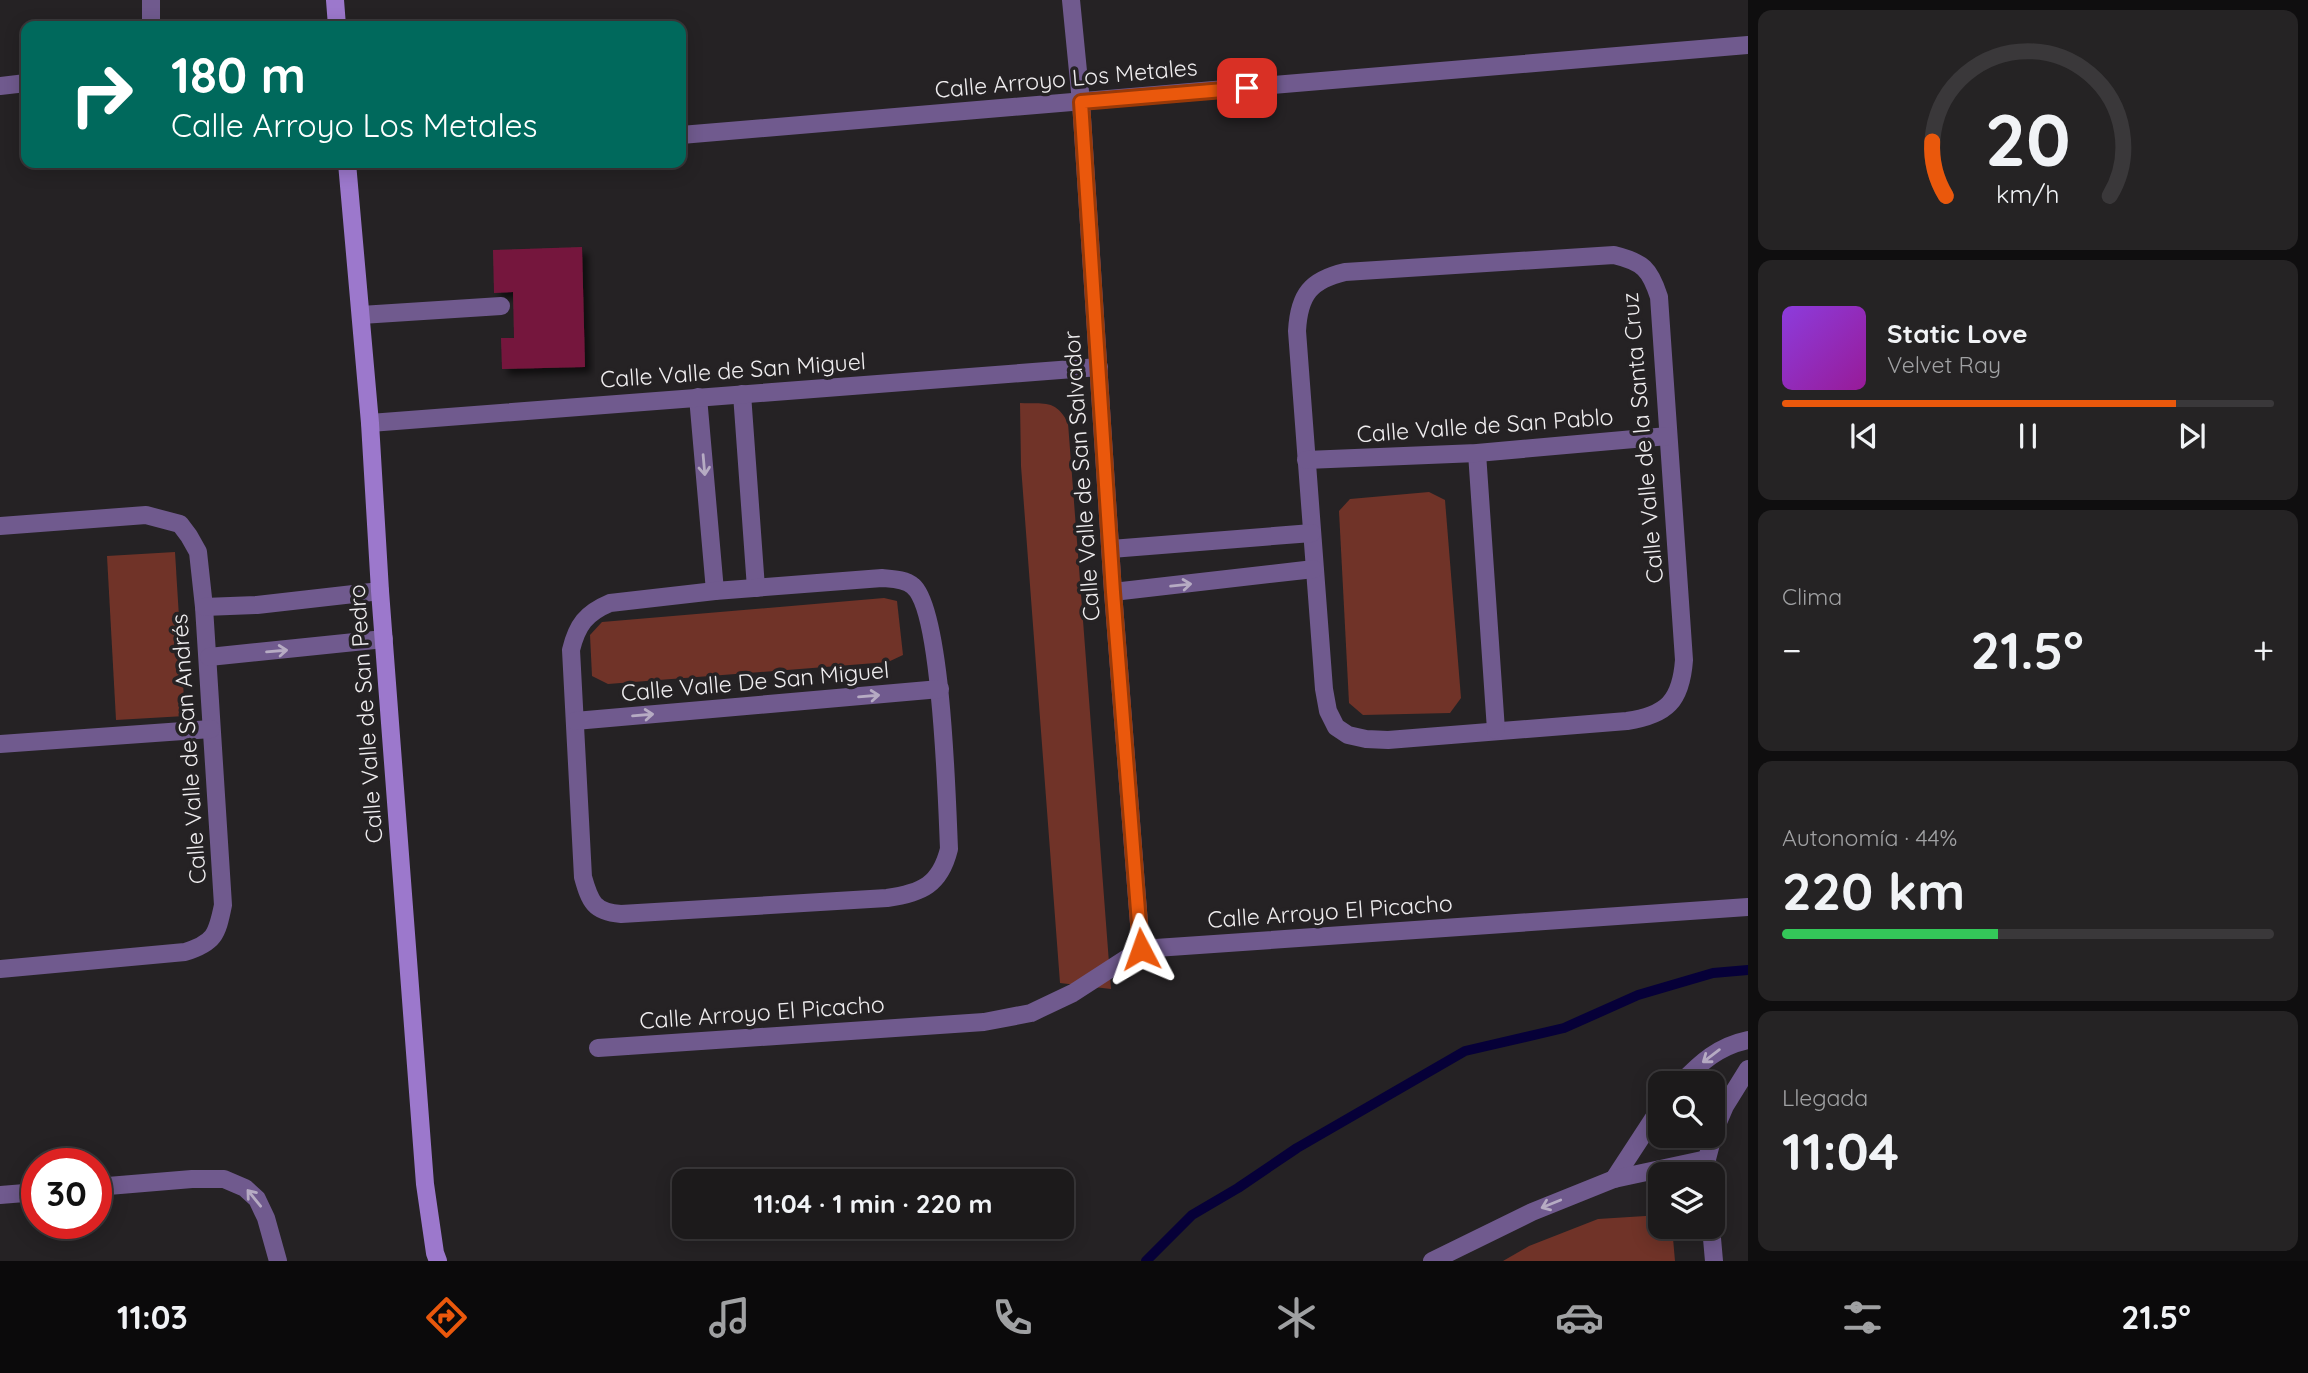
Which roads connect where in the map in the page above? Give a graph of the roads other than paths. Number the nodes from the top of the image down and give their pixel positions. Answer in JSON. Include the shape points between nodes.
{"nodes":[{"id":1,"x":151,"y":0,"type":"edge"},
{"id":2,"x":335,"y":0,"type":"edge"},
{"id":3,"x":1071,"y":0,"type":"edge"},
{"id":4,"x":151,"y":21,"type":"edge"},
{"id":5,"x":337,"y":21,"type":"edge"},
{"id":6,"x":1748,"y":46,"type":"edge"},
{"id":7,"x":21,"y":84,"type":"edge"},
{"id":8,"x":0,"y":86,"type":"edge"},
{"id":9,"x":1081,"y":102,"type":"junction"},
{"id":10,"x":686,"y":135,"type":"edge"},
{"id":11,"x":348,"y":168,"type":"edge"},
{"id":12,"x":501,"y":306,"type":"dead end"},
{"id":13,"x":361,"y":316,"type":"junction"},
{"id":14,"x":1099,"y":367,"type":"junction"},
{"id":15,"x":742,"y":394,"type":"junction"},
{"id":16,"x":698,"y":397,"type":"junction"},
{"id":17,"x":370,"y":423,"type":"junction"},
{"id":18,"x":1668,"y":436,"type":"junction"},
{"id":19,"x":1477,"y":453,"type":"junction"},
{"id":20,"x":1306,"y":460,"type":"junction"},
{"id":21,"x":0,"y":526,"type":"edge"},
{"id":22,"x":1312,"y":533,"type":"junction"},
{"id":23,"x":1111,"y":549,"type":"junction"},
{"id":24,"x":1314,"y":569,"type":"junction"},
{"id":25,"x":756,"y":588,"type":"junction"},
{"id":26,"x":380,"y":591,"type":"junction"},
{"id":27,"x":715,"y":591,"type":"junction"},
{"id":28,"x":1113,"y":592,"type":"junction"},
{"id":29,"x":204,"y":607,"type":"junction"},
{"id":30,"x":384,"y":639,"type":"junction"},
{"id":31,"x":209,"y":657,"type":"junction"},
{"id":32,"x":940,"y":690,"type":"junction"},
{"id":33,"x":575,"y":721,"type":"junction"},
{"id":34,"x":211,"y":729,"type":"junction"},
{"id":35,"x":1496,"y":730,"type":"junction"},
{"id":36,"x":0,"y":744,"type":"edge"},
{"id":37,"x":1748,"y":907,"type":"edge"},
{"id":38,"x":1141,"y":949,"type":"junction"},
{"id":39,"x":0,"y":969,"type":"edge"},
{"id":40,"x":1748,"y":1040,"type":"edge"},
{"id":41,"x":598,"y":1048,"type":"dead end"},
{"id":42,"x":1748,"y":1069,"type":"edge"},
{"id":43,"x":1693,"y":1071,"type":"edge"},
{"id":44,"x":1725,"y":1106,"type":"edge"},
{"id":45,"x":1648,"y":1126,"type":"edge"},
{"id":46,"x":1648,"y":1175,"type":"edge"},
{"id":47,"x":1614,"y":1179,"type":"junction"},
{"id":48,"x":112,"y":1186,"type":"edge"},
{"id":49,"x":21,"y":1193,"type":"edge"},
{"id":50,"x":0,"y":1195,"type":"edge"},
{"id":51,"x":1712,"y":1239,"type":"edge"},
{"id":52,"x":278,"y":1261,"type":"edge"},
{"id":53,"x":438,"y":1261,"type":"edge"},
{"id":54,"x":1432,"y":1261,"type":"edge"},
{"id":55,"x":1714,"y":1261,"type":"edge"}],
"edges":[{"from":1,"to":4,"type":"street"},
{"from":2,"to":5,"type":"street"},
{"from":3,"to":9,"type":"street","name":"Calle Valle de San Salvador"},
{"from":6,"to":9,"type":"street","name":"Calle Arroyo Los Metales"},
{"from":7,"to":8,"type":"street"},
{"from":9,"to":10,"type":"street","name":"Calle Arroyo Los Metales"},
{"from":9,"to":14,"type":"street","name":"Calle Valle de San Salvador"},
{"from":11,"to":13,"type":"street","name":"Calle Valle de San Pedro"},
{"from":12,"to":13,"type":"street"},
{"from":13,"to":17,"type":"street","name":"Calle Valle de San Pedro"},
{"from":14,"to":15,"type":"street","name":"Calle Valle de San Miguel"},
{"from":14,"to":23,"type":"street","name":"Calle Valle de San Salvador"},
{"from":15,"to":16,"type":"street","name":"Calle Valle de San Miguel"},
{"from":15,"to":25,"type":"street"},
{"from":16,"to":17,"type":"street","name":"Calle Valle de San Miguel"},
{"from":16,"to":27,"type":"street","one_way":true},
{"from":17,"to":26,"type":"street","name":"Calle Valle de San Pedro"},
{"from":18,"to":19,"type":"street","name":"Calle Valle de San Pablo"},
{"from":18,"to":20,"type":"street","name":"Calle Valle de la Santa Cruz","via":[[1659,297],[1653,279],[1638,263],[1614,255],[1369,269],[1327,276],[1313,284],[1302,300],[1297,331]]},
{"from":18,"to":35,"type":"street","name":"Calle Valle de la Santa Cruz","via":[[1684,660],[1678,692],[1668,707],[1645,718]]},
{"from":19,"to":20,"type":"street","name":"Calle Valle de San Pablo"},
{"from":19,"to":35,"type":"street"},
{"from":20,"to":22,"type":"street","name":"Calle Valle de la Santa Cruz"},
{"from":21,"to":29,"type":"street","name":"Calle Valle de San Andrés","via":[[146,515],[180,524],[198,552]]},
{"from":22,"to":23,"type":"street"},
{"from":22,"to":24,"type":"street","name":"Calle Valle de la Santa Cruz"},
{"from":23,"to":28,"type":"street","name":"Calle Valle de San Salvador"},
{"from":28,"to":24,"type":"street","one_way":true},
{"from":24,"to":35,"type":"street","name":"Calle Valle de la Santa Cruz","via":[[1324,689],[1336,727],[1348,735],[1388,740]]},
{"from":25,"to":27,"type":"street"},
{"from":25,"to":32,"type":"street","via":[[882,578],[913,586],[929,616]]},
{"from":26,"to":29,"type":"street","name":"Calle Valle de San Andrés"},
{"from":26,"to":30,"type":"street","name":"Calle Valle de San Pedro"},
{"from":27,"to":33,"type":"street","via":[[610,603],[582,620],[571,650]]},
{"from":28,"to":38,"type":"street","name":"Calle Valle de San Salvador"},
{"from":29,"to":31,"type":"street","name":"Calle Valle de San Andrés"},
{"from":31,"to":30,"type":"street","name":"Calle Valle de San Andrés","one_way":true},
{"from":30,"to":53,"type":"street","name":"Calle Valle de San Pedro","via":[[425,1184]]},
{"from":31,"to":34,"type":"street","name":"Calle Valle de San Andrés"},
{"from":33,"to":32,"type":"street","name":"Calle Valle De San Miguel","one_way":true},
{"from":32,"to":33,"type":"street","via":[[949,849],[945,866],[935,881],[908,895],[887,898],[621,914],[601,910],[583,877]]},
{"from":34,"to":36,"type":"street"},
{"from":34,"to":39,"type":"street","name":"Calle Valle de San Andrés","via":[[223,905],[213,938],[184,952]]},
{"from":37,"to":38,"type":"street","name":"Calle Arroyo El Picacho"},
{"from":38,"to":41,"type":"street","name":"Calle Arroyo El Picacho","via":[[1073,993],[1031,1013],[984,1022]]},
{"from":40,"to":43,"type":"street","one_way":true,"via":[[1721,1048]]},
{"from":42,"to":44,"type":"street"},
{"from":45,"to":47,"type":"street"},
{"from":46,"to":47,"type":"street"},
{"from":47,"to":54,"type":"street","one_way":true,"via":[[1532,1212]]},
{"from":52,"to":48,"type":"street","one_way":true,"via":[[266,1217],[245,1188],[224,1179]]},
{"from":49,"to":50,"type":"street"},
{"from":51,"to":55,"type":"street"}]}
